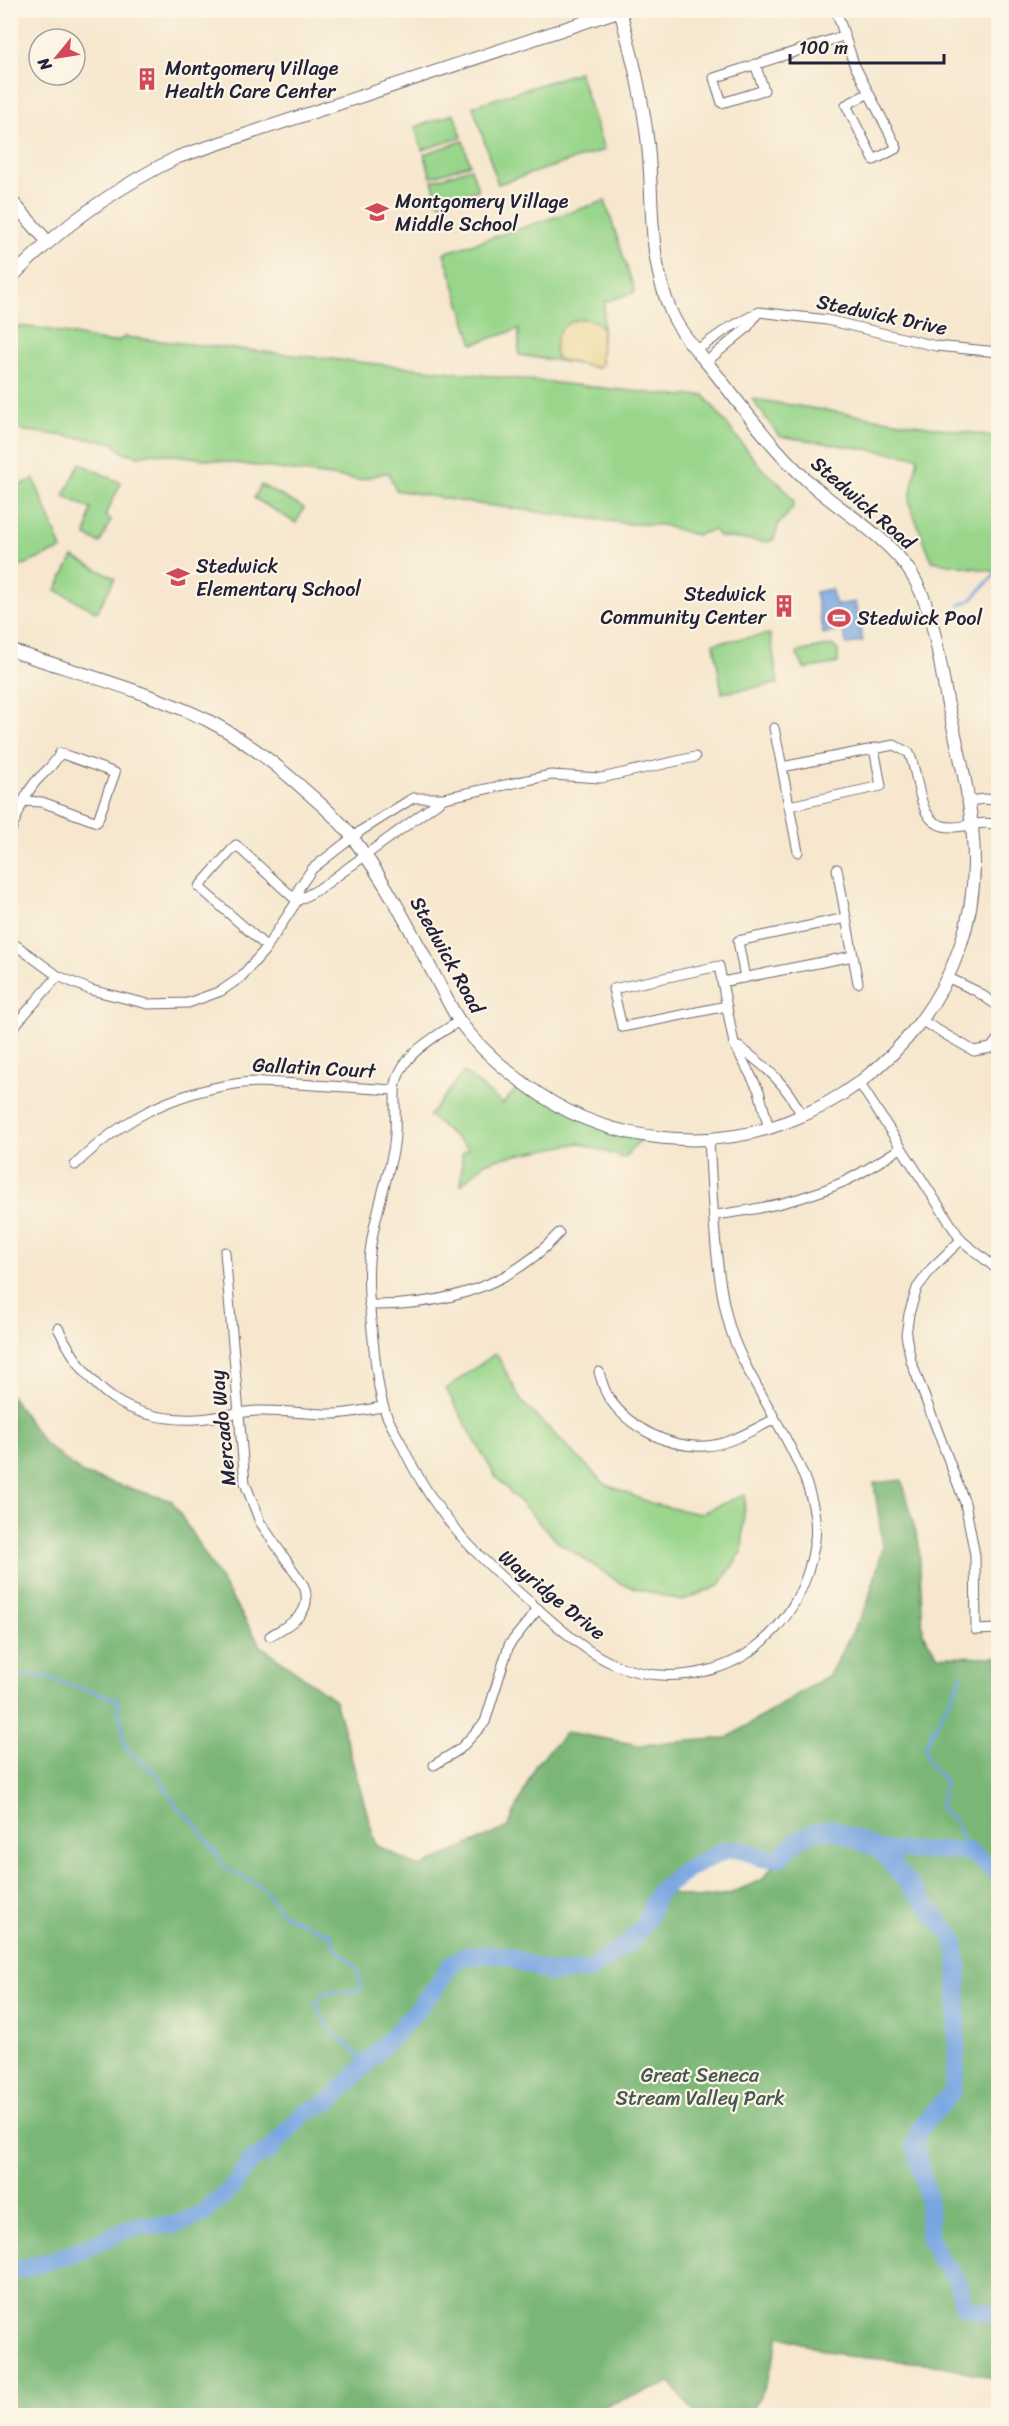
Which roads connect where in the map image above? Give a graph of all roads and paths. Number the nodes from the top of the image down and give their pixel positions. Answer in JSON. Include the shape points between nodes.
{"nodes":[{"id":1,"x":836,"y":10,"type":"edge"},
{"id":2,"x":620,"y":11,"type":"edge"},
{"id":3,"x":843,"y":36,"type":"junction"},
{"id":4,"x":755,"y":64,"type":"junction"},
{"id":5,"x":869,"y":93,"type":"junction"},
{"id":6,"x":10,"y":199,"type":"edge"},
{"id":7,"x":48,"y":243,"type":"junction"},
{"id":8,"x":10,"y":279,"type":"edge"},
{"id":9,"x":759,"y":312,"type":"junction"},
{"id":10,"x":697,"y":350,"type":"junction"},
{"id":11,"x":999,"y":352,"type":"edge"},
{"id":12,"x":706,"y":362,"type":"junction"},
{"id":13,"x":10,"y":650,"type":"edge"},
{"id":14,"x":774,"y":728,"type":"dead end"},
{"id":15,"x":874,"y":748,"type":"junction"},
{"id":16,"x":695,"y":757,"type":"dead end"},
{"id":17,"x":782,"y":766,"type":"junction"},
{"id":18,"x":444,"y":798,"type":"junction"},
{"id":19,"x":23,"y":801,"type":"junction"},
{"id":20,"x":968,"y":801,"type":"junction"},
{"id":21,"x":999,"y":801,"type":"edge"},
{"id":22,"x":789,"y":806,"type":"junction"},
{"id":23,"x":973,"y":824,"type":"junction"},
{"id":24,"x":999,"y":825,"type":"edge"},
{"id":25,"x":10,"y":833,"type":"edge"},
{"id":26,"x":353,"y":837,"type":"junction"},
{"id":27,"x":798,"y":852,"type":"dead end"},
{"id":28,"x":365,"y":854,"type":"junction"},
{"id":29,"x":837,"y":869,"type":"dead end"},
{"id":30,"x":297,"y":901,"type":"junction"},
{"id":31,"x":846,"y":918,"type":"junction"},
{"id":32,"x":10,"y":941,"type":"edge"},
{"id":33,"x":267,"y":947,"type":"junction"},
{"id":34,"x":853,"y":956,"type":"junction"},
{"id":35,"x":58,"y":976,"type":"junction"},
{"id":36,"x":947,"y":977,"type":"junction"},
{"id":37,"x":745,"y":978,"type":"junction"},
{"id":38,"x":722,"y":982,"type":"junction"},
{"id":39,"x":858,"y":983,"type":"dead end"},
{"id":40,"x":727,"y":1006,"type":"junction"},
{"id":41,"x":999,"y":1006,"type":"edge"},
{"id":42,"x":459,"y":1021,"type":"junction"},
{"id":43,"x":922,"y":1021,"type":"junction"},
{"id":44,"x":10,"y":1031,"type":"edge"},
{"id":45,"x":999,"y":1039,"type":"edge"},
{"id":46,"x":734,"y":1044,"type":"junction"},
{"id":47,"x":860,"y":1084,"type":"junction"},
{"id":48,"x":394,"y":1090,"type":"junction"},
{"id":49,"x":802,"y":1116,"type":"junction"},
{"id":50,"x":769,"y":1129,"type":"junction"},
{"id":51,"x":709,"y":1140,"type":"junction"},
{"id":52,"x":901,"y":1148,"type":"junction"},
{"id":53,"x":75,"y":1165,"type":"dead end"},
{"id":54,"x":715,"y":1215,"type":"junction"},
{"id":55,"x":559,"y":1233,"type":"dead end"},
{"id":56,"x":961,"y":1240,"type":"junction"},
{"id":57,"x":225,"y":1252,"type":"dead end"},
{"id":58,"x":999,"y":1270,"type":"edge"},
{"id":59,"x":369,"y":1305,"type":"junction"},
{"id":60,"x":58,"y":1328,"type":"dead end"},
{"id":61,"x":599,"y":1372,"type":"dead end"},
{"id":62,"x":383,"y":1407,"type":"junction"},
{"id":63,"x":237,"y":1413,"type":"junction"},
{"id":64,"x":773,"y":1420,"type":"junction"},
{"id":65,"x":538,"y":1610,"type":"junction"},
{"id":66,"x":999,"y":1629,"type":"edge"},
{"id":67,"x":270,"y":1636,"type":"dead end"},
{"id":68,"x":434,"y":1765,"type":"dead end"}],
"edges":[{"from":1,"to":3,"type":"street"},
{"from":2,"to":7,"type":"street","via":[[178,157],[119,189]]},
{"from":2,"to":10,"type":"street","name":"Stedwick Road","via":[[646,137],[656,270],[674,318]]},
{"from":3,"to":4,"type":"street"},
{"from":3,"to":5,"type":"street"},
{"from":4,"to":4,"type":"street","via":[[714,78],[722,103],[764,90]]},
{"from":5,"to":5,"type":"street","via":[[897,148],[874,160],[846,105]]},
{"from":6,"to":7,"type":"street"},
{"from":7,"to":8,"type":"street"},
{"from":9,"to":10,"type":"street"},
{"from":9,"to":11,"type":"street","name":"Stedwick Drive","via":[[827,320],[936,346]]},
{"from":9,"to":12,"type":"street","via":[[747,328]]},
{"from":10,"to":12,"type":"street","name":"Stedwick Road"},
{"from":12,"to":20,"type":"street","name":"Stedwick Road","via":[[793,467],[885,543],[916,581],[928,610]]},
{"from":13,"to":26,"type":"street","name":"Stedwick Road","via":[[161,701],[210,722],[284,771]]},
{"from":14,"to":17,"type":"street"},
{"from":15,"to":17,"type":"street"},
{"from":15,"to":22,"type":"street","via":[[880,786]]},
{"from":15,"to":23,"type":"street","via":[[894,745],[909,753],[920,798],[932,821],[941,827]]},
{"from":16,"to":18,"type":"street","via":[[602,778],[551,775]]},
{"from":17,"to":22,"type":"street"},
{"from":18,"to":26,"type":"street","via":[[413,798]]},
{"from":18,"to":28,"type":"street"},
{"from":19,"to":19,"type":"street","via":[[33,785],[55,765],[60,753],[115,773],[97,822],[42,802]]},
{"from":19,"to":25,"type":"street"},
{"from":20,"to":21,"type":"street"},
{"from":20,"to":23,"type":"street","name":"Stedwick Road"},
{"from":22,"to":27,"type":"street"},
{"from":23,"to":24,"type":"street"},
{"from":23,"to":36,"type":"street","name":"Stedwick Road","via":[[970,910]]},
{"from":26,"to":28,"type":"street","name":"Stedwick Road"},
{"from":26,"to":30,"type":"street","via":[[312,869],[299,888]]},
{"from":28,"to":30,"type":"street"},
{"from":28,"to":42,"type":"street","name":"Stedwick Road"},
{"from":29,"to":31,"type":"street"},
{"from":30,"to":33,"type":"street"},
{"from":30,"to":33,"type":"street","via":[[236,845],[199,887]]},
{"from":31,"to":34,"type":"street"},
{"from":31,"to":37,"type":"street","via":[[738,941]]},
{"from":32,"to":35,"type":"street"},
{"from":33,"to":35,"type":"street","via":[[240,978],[221,991],[188,1003],[139,1002],[91,990]]},
{"from":34,"to":37,"type":"street"},
{"from":34,"to":39,"type":"street"},
{"from":35,"to":44,"type":"street"},
{"from":36,"to":41,"type":"street"},
{"from":36,"to":43,"type":"street","name":"Stedwick Road"},
{"from":37,"to":38,"type":"street"},
{"from":38,"to":40,"type":"street"},
{"from":38,"to":40,"type":"street","via":[[719,966],[614,989],[622,1027]]},
{"from":40,"to":46,"type":"street"},
{"from":42,"to":48,"type":"street","name":"Wayridge Drive","via":[[403,1063]]},
{"from":42,"to":51,"type":"street","name":"Stedwick Road","via":[[492,1057],[556,1104],[606,1126],[642,1135]]},
{"from":43,"to":45,"type":"street","via":[[975,1051],[991,1048]]},
{"from":43,"to":47,"type":"street","name":"Stedwick Road","via":[[900,1048]]},
{"from":46,"to":49,"type":"street","via":[[779,1079]]},
{"from":46,"to":50,"type":"street","via":[[759,1091]]},
{"from":47,"to":49,"type":"street","name":"Stedwick Road"},
{"from":47,"to":52,"type":"street"},
{"from":48,"to":53,"type":"street","name":"Gallatin Court","via":[[235,1083],[170,1100],[137,1115],[103,1138]]},
{"from":48,"to":59,"type":"street","name":"Wayridge Drive","via":[[396,1134],[371,1253]]},
{"from":49,"to":50,"type":"street","name":"Stedwick Road"},
{"from":50,"to":51,"type":"street","name":"Stedwick Road"},
{"from":51,"to":54,"type":"street","name":"Wayridge Drive"},
{"from":52,"to":54,"type":"street","via":[[821,1192],[782,1204]]},
{"from":52,"to":56,"type":"street"},
{"from":54,"to":64,"type":"street","name":"Wayridge Drive","via":[[726,1314],[743,1361]]},
{"from":55,"to":59,"type":"street","via":[[519,1268],[480,1289],[424,1303]]},
{"from":56,"to":58,"type":"street"},
{"from":56,"to":66,"type":"street","via":[[917,1288],[906,1335],[911,1361],[965,1503],[975,1555],[976,1630]]},
{"from":57,"to":63,"type":"street","name":"Mercado Way"},
{"from":59,"to":62,"type":"street","name":"Wayridge Drive"},
{"from":60,"to":63,"type":"street","via":[[88,1379],[120,1405],[161,1417],[195,1419]]},
{"from":61,"to":64,"type":"street","via":[[609,1398],[626,1416],[640,1428],[669,1441],[706,1446],[731,1440]]},
{"from":62,"to":63,"type":"street","via":[[337,1414]]},
{"from":62,"to":65,"type":"street","name":"Wayridge Drive","via":[[409,1462],[449,1526],[489,1568]]},
{"from":63,"to":67,"type":"street","name":"Mercado Way","via":[[250,1500],[308,1598],[298,1619]]},
{"from":64,"to":65,"type":"street","name":"Wayridge Drive","via":[[800,1465],[814,1503],[816,1537],[797,1601],[760,1644],[737,1660],[693,1674],[633,1670],[614,1665],[571,1638]]},
{"from":65,"to":68,"type":"street","via":[[508,1646],[485,1722],[460,1749]]}]}
